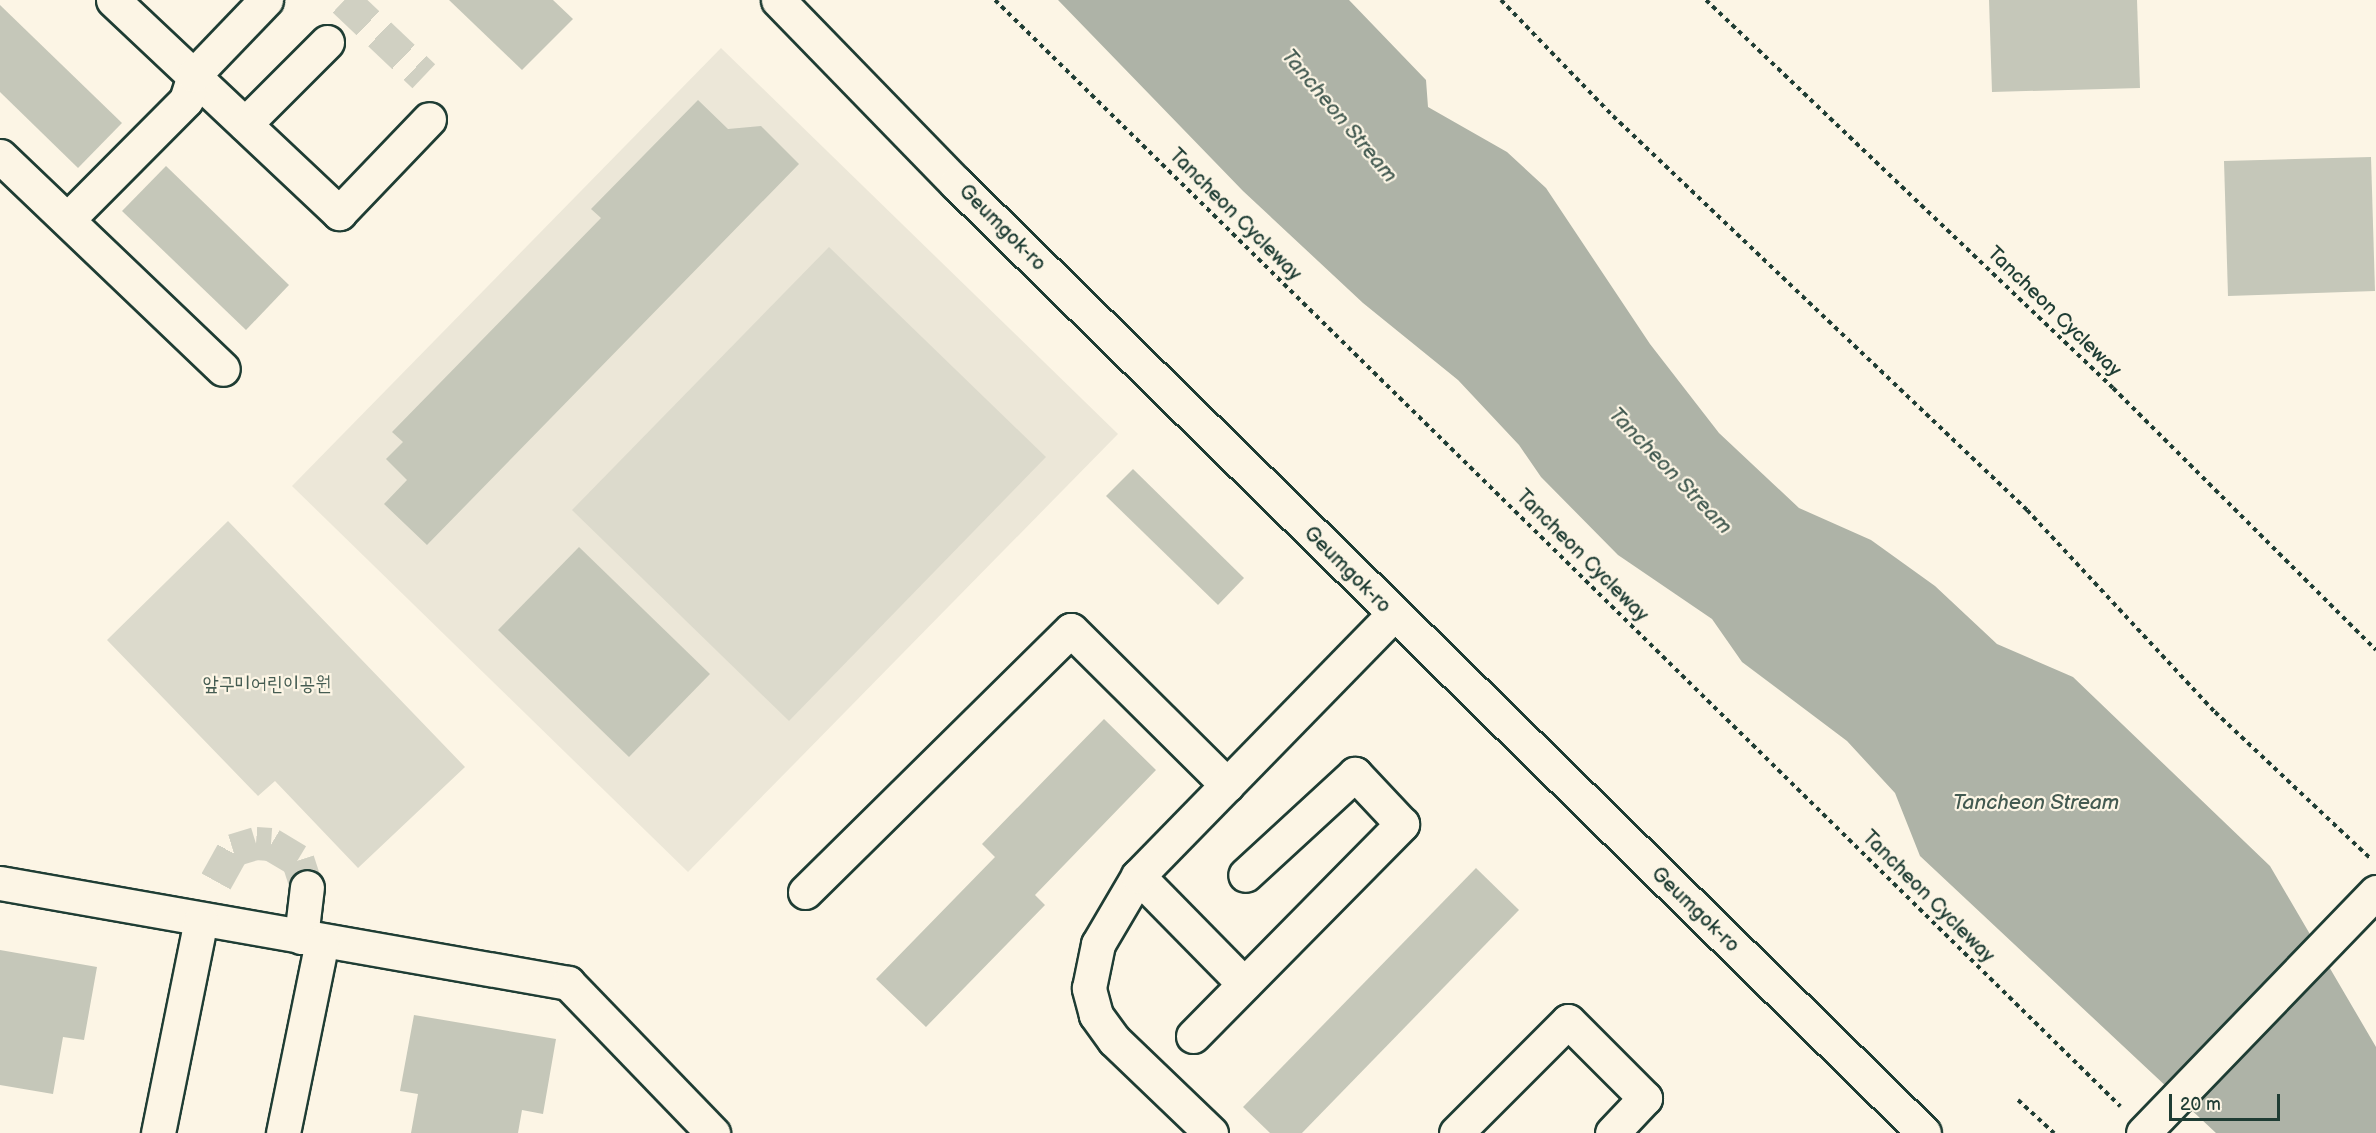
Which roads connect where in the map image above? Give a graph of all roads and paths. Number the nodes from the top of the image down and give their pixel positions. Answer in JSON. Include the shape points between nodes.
{"nodes":[{"id":1,"x":113,"y":0,"type":"edge"},
{"id":2,"x":778,"y":0,"type":"edge"},
{"id":3,"x":995,"y":0,"type":"edge"},
{"id":4,"x":1501,"y":0,"type":"edge"},
{"id":5,"x":1706,"y":0,"type":"edge"},
{"id":6,"x":260,"y":2,"type":"edge"},
{"id":7,"x":327,"y":42,"type":"dead end"},
{"id":8,"x":194,"y":75,"type":"junction"},
{"id":9,"x":429,"y":119,"type":"dead end"},
{"id":10,"x":245,"y":124,"type":"junction"},
{"id":11,"x":0,"y":156,"type":"edge"},
{"id":12,"x":68,"y":219,"type":"junction"},
{"id":13,"x":223,"y":369,"type":"dead end"},
{"id":14,"x":1393,"y":615,"type":"junction"},
{"id":15,"x":2376,"y":650,"type":"edge"},
{"id":16,"x":1227,"y":785,"type":"junction"},
{"id":17,"x":2376,"y":863,"type":"edge"},
{"id":18,"x":1245,"y":875,"type":"dead end"},
{"id":19,"x":1138,"y":876,"type":"junction"},
{"id":20,"x":0,"y":883,"type":"edge"},
{"id":21,"x":307,"y":887,"type":"tunnel mouth"},
{"id":22,"x":806,"y":892,"type":"dead end"},
{"id":23,"x":2376,"y":892,"type":"edge"},
{"id":24,"x":201,"y":920,"type":"junction"},
{"id":25,"x":311,"y":939,"type":"junction"},
{"id":26,"x":1244,"y":984,"type":"junction"},
{"id":27,"x":1193,"y":1036,"type":"dead end"},
{"id":28,"x":2018,"y":1100,"type":"dead end"},
{"id":29,"x":2122,"y":1108,"type":"dead end"},
{"id":30,"x":158,"y":1133,"type":"edge"},
{"id":31,"x":283,"y":1133,"type":"edge"},
{"id":32,"x":713,"y":1133,"type":"edge"},
{"id":33,"x":1211,"y":1133,"type":"edge"},
{"id":34,"x":1456,"y":1133,"type":"edge"},
{"id":35,"x":1612,"y":1133,"type":"edge"},
{"id":36,"x":1924,"y":1133,"type":"edge"},
{"id":37,"x":2054,"y":1133,"type":"edge"},
{"id":38,"x":2143,"y":1133,"type":"edge"}],
"edges":[{"from":1,"to":8,"type":"main road"},
{"from":2,"to":14,"type":"main road","name":"Geumgok-ro"},
{"from":3,"to":29,"type":"path","name":"Tancheon Cycleway"},
{"from":4,"to":17,"type":"path","via":[[1613,116],[2026,510],[2215,712]]},
{"from":5,"to":15,"type":"path","name":"Tancheon Cycleway","via":[[2113,388]]},
{"from":6,"to":8,"type":"main road"},
{"from":7,"to":10,"type":"main road"},
{"from":8,"to":10,"type":"main road"},
{"from":8,"to":12,"type":"main road","via":[[186,100]]},
{"from":9,"to":10,"type":"main road","via":[[339,213]]},
{"from":11,"to":12,"type":"main road"},
{"from":12,"to":13,"type":"main road"},
{"from":14,"to":16,"type":"main road"},
{"from":14,"to":36,"type":"main road","name":"Geumgok-ro"},
{"from":16,"to":19,"type":"main road"},
{"from":16,"to":22,"type":"main road","via":[[1071,630]]},
{"from":18,"to":26,"type":"main road","via":[[1355,774],[1402,824]]},
{"from":19,"to":26,"type":"main road"},
{"from":19,"to":33,"type":"main road","via":[[1098,944],[1089,988],[1094,1006],[1114,1040]]},
{"from":20,"to":24,"type":"main road"},
{"from":21,"to":25,"type":"main road"},
{"from":23,"to":38,"type":"main road","bridge":true},
{"from":24,"to":25,"type":"main road"},
{"from":24,"to":30,"type":"main road"},
{"from":25,"to":31,"type":"main road"},
{"from":25,"to":32,"type":"main road","via":[[568,983]]},
{"from":26,"to":27,"type":"main road"},
{"from":28,"to":37,"type":"path"},
{"from":34,"to":35,"type":"main road","via":[[1568,1021],[1645,1098]]}]}
